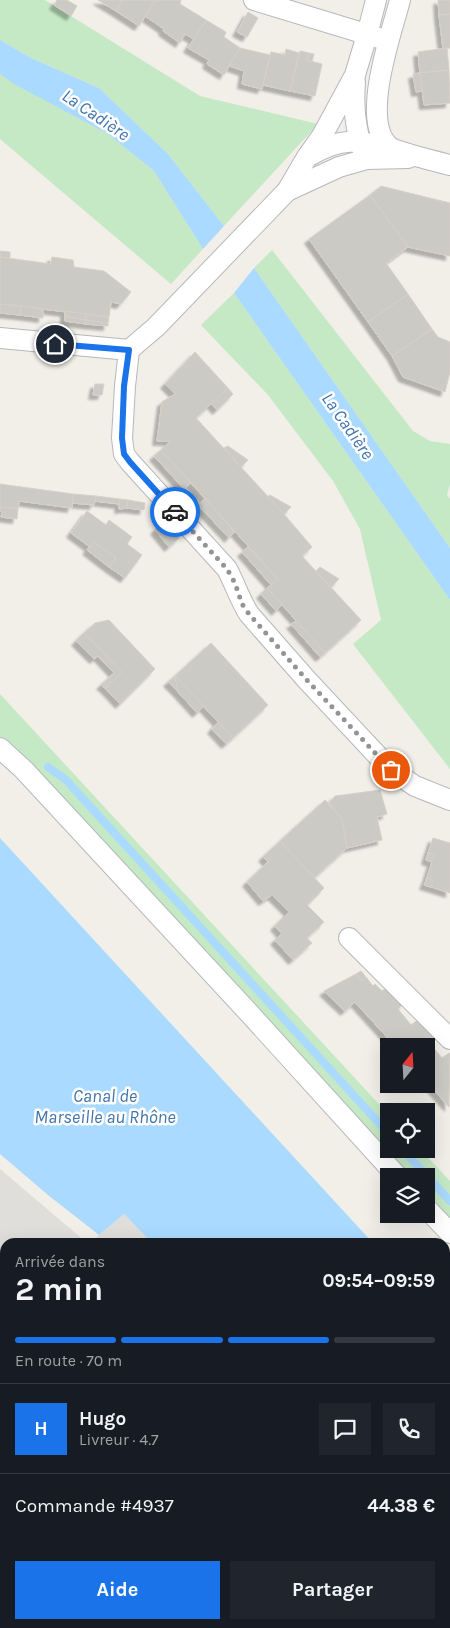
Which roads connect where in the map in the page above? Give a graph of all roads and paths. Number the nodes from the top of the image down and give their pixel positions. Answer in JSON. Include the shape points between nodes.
{"nodes":[{"id":1,"x":254,"y":0,"type":"edge"},
{"id":2,"x":376,"y":0,"type":"edge"},
{"id":3,"x":400,"y":0,"type":"edge"},
{"id":4,"x":367,"y":34,"type":"junction"},
{"id":5,"x":389,"y":41,"type":"junction"},
{"id":6,"x":355,"y":75,"type":"junction"},
{"id":7,"x":391,"y":148,"type":"junction"},
{"id":8,"x":363,"y":150,"type":"junction"},
{"id":9,"x":307,"y":157,"type":"junction"},
{"id":10,"x":420,"y":158,"type":"junction"},
{"id":11,"x":450,"y":165,"type":"edge"},
{"id":12,"x":288,"y":191,"type":"junction"},
{"id":13,"x":0,"y":338,"type":"edge"},
{"id":14,"x":129,"y":350,"type":"junction"},
{"id":15,"x":0,"y":748,"type":"edge"},
{"id":16,"x":450,"y":800,"type":"edge"},
{"id":17,"x":350,"y":938,"type":"dead end"},
{"id":18,"x":450,"y":1039,"type":"edge"},
{"id":19,"x":390,"y":1168,"type":"edge"},
{"id":20,"x":435,"y":1217,"type":"edge"},
{"id":21,"x":450,"y":1233,"type":"edge"}],
"edges":[{"from":1,"to":4,"type":"street"},
{"from":2,"to":4,"type":"street"},
{"from":3,"to":5,"type":"street"},
{"from":4,"to":5,"type":"street"},
{"from":4,"to":6,"type":"street"},
{"from":5,"to":7,"type":"street","via":[[377,86],[376,118],[381,136]]},
{"from":6,"to":8,"type":"street","via":[[353,106]]},
{"from":6,"to":9,"type":"street"},
{"from":7,"to":8,"type":"street"},
{"from":7,"to":10,"type":"street"},
{"from":8,"to":9,"type":"street","via":[[336,143]]},
{"from":8,"to":10,"type":"street"},
{"from":8,"to":12,"type":"street","via":[[339,167]]},
{"from":9,"to":12,"type":"street"},
{"from":10,"to":11,"type":"street"},
{"from":12,"to":14,"type":"street","via":[[203,280]]},
{"from":13,"to":14,"type":"street"},
{"from":14,"to":16,"type":"street","via":[[124,386],[124,454],[227,569],[249,614],[355,733],[403,779]]},
{"from":15,"to":19,"type":"street","via":[[24,770]]},
{"from":17,"to":18,"type":"street"},
{"from":20,"to":21,"type":"street"}]}
